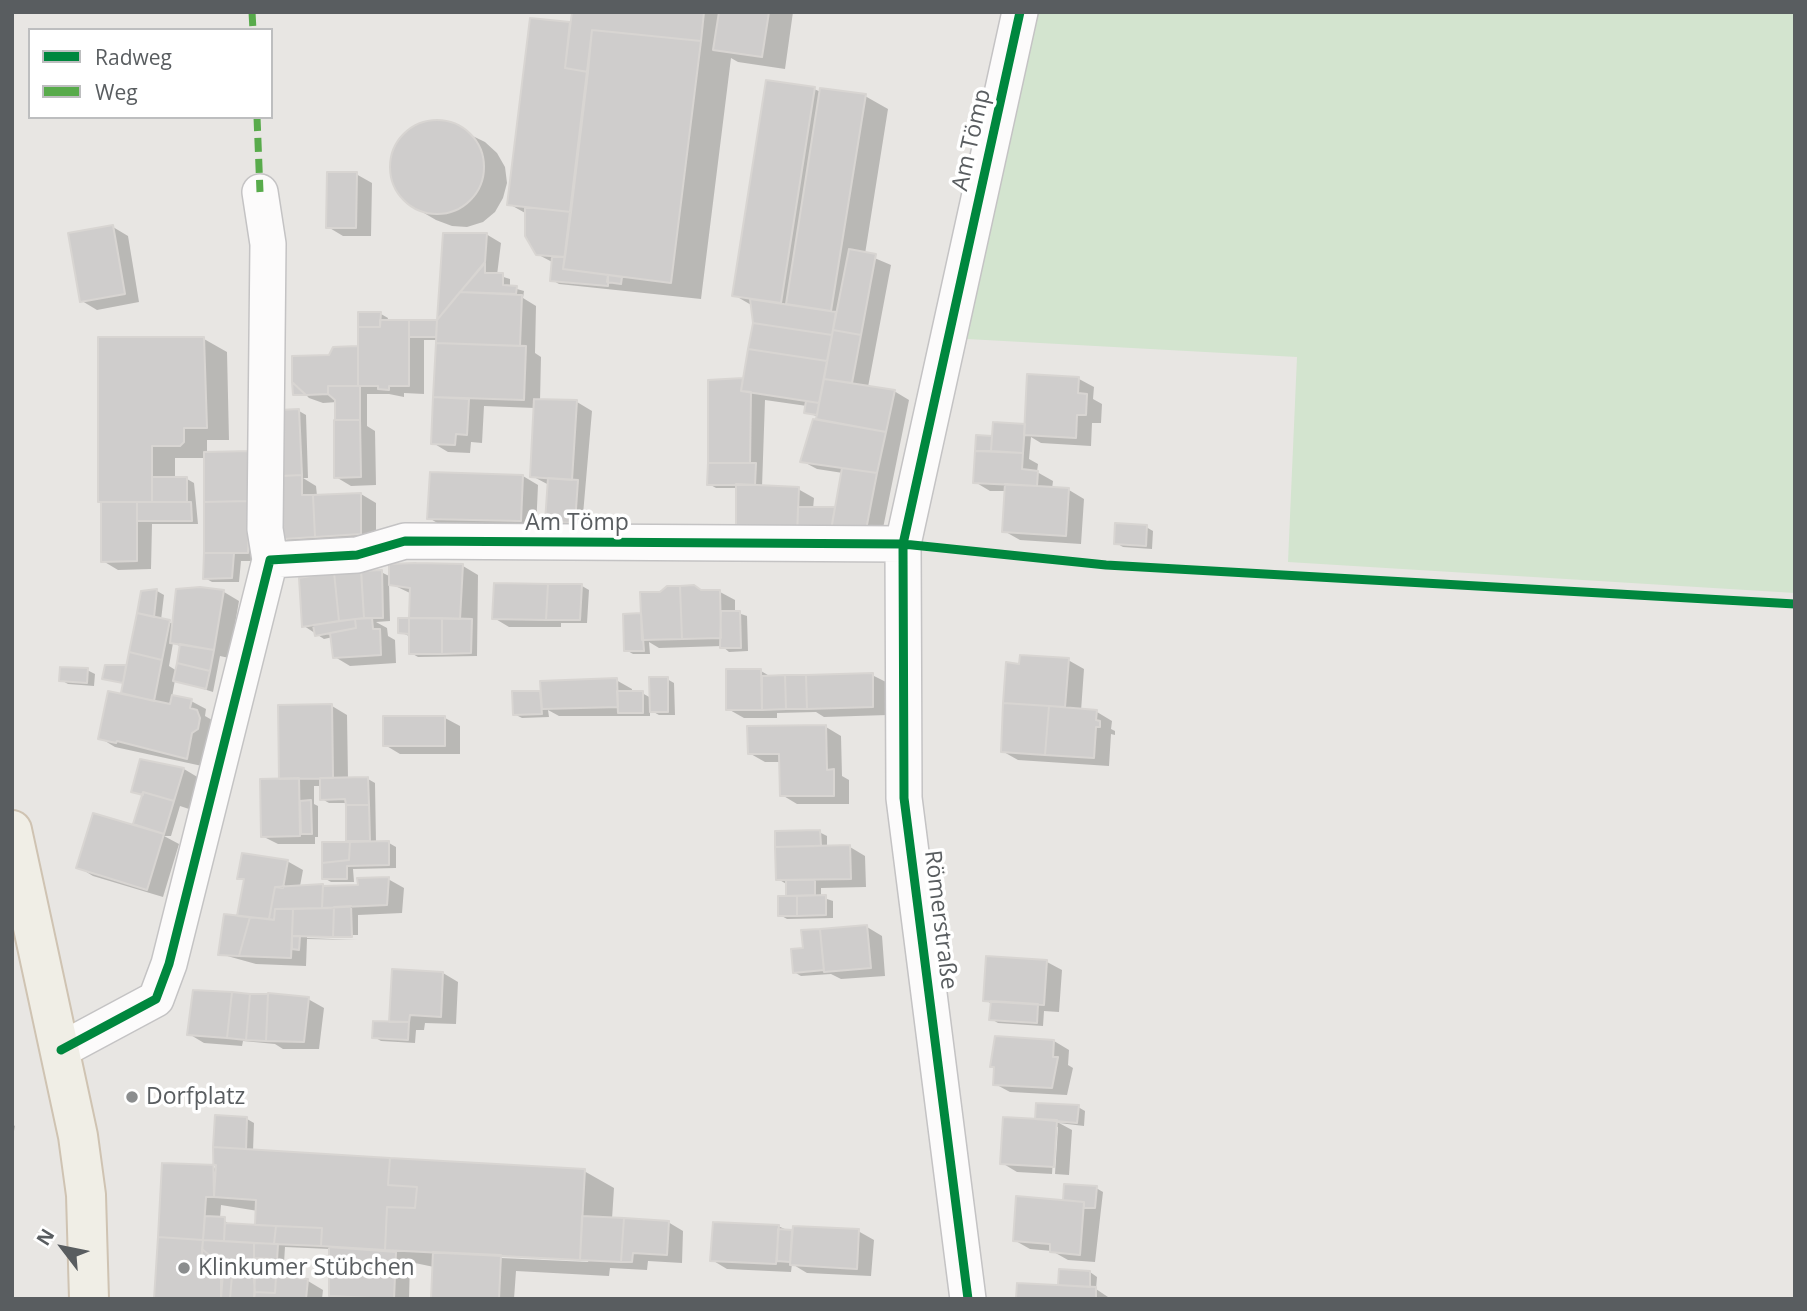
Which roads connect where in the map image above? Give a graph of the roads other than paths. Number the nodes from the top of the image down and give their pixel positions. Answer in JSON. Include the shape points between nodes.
{"nodes":[{"id":1,"x":1020,"y":12,"type":"edge"},
{"id":2,"x":260,"y":192,"type":"dead end"},
{"id":3,"x":903,"y":544,"type":"junction"},
{"id":4,"x":270,"y":560,"type":"junction"},
{"id":5,"x":15,"y":850,"type":"edge"},
{"id":6,"x":61,"y":1050,"type":"junction"},
{"id":7,"x":89,"y":1299,"type":"edge"},
{"id":8,"x":968,"y":1299,"type":"edge"}],
"edges":[{"from":1,"to":3,"type":"street","name":"Am Tömp"},
{"from":2,"to":4,"type":"street","via":[[268,244],[264,529]]},
{"from":3,"to":4,"type":"street","name":"Am Tömp","via":[[405,541],[357,555]]},
{"from":3,"to":8,"type":"street","name":"Römerstraße","via":[[904,798]]},
{"from":4,"to":6,"type":"street","via":[[169,964],[156,999]]},
{"from":5,"to":6,"type":"main road"},
{"from":6,"to":7,"type":"main road","via":[[86,1195]]}]}
